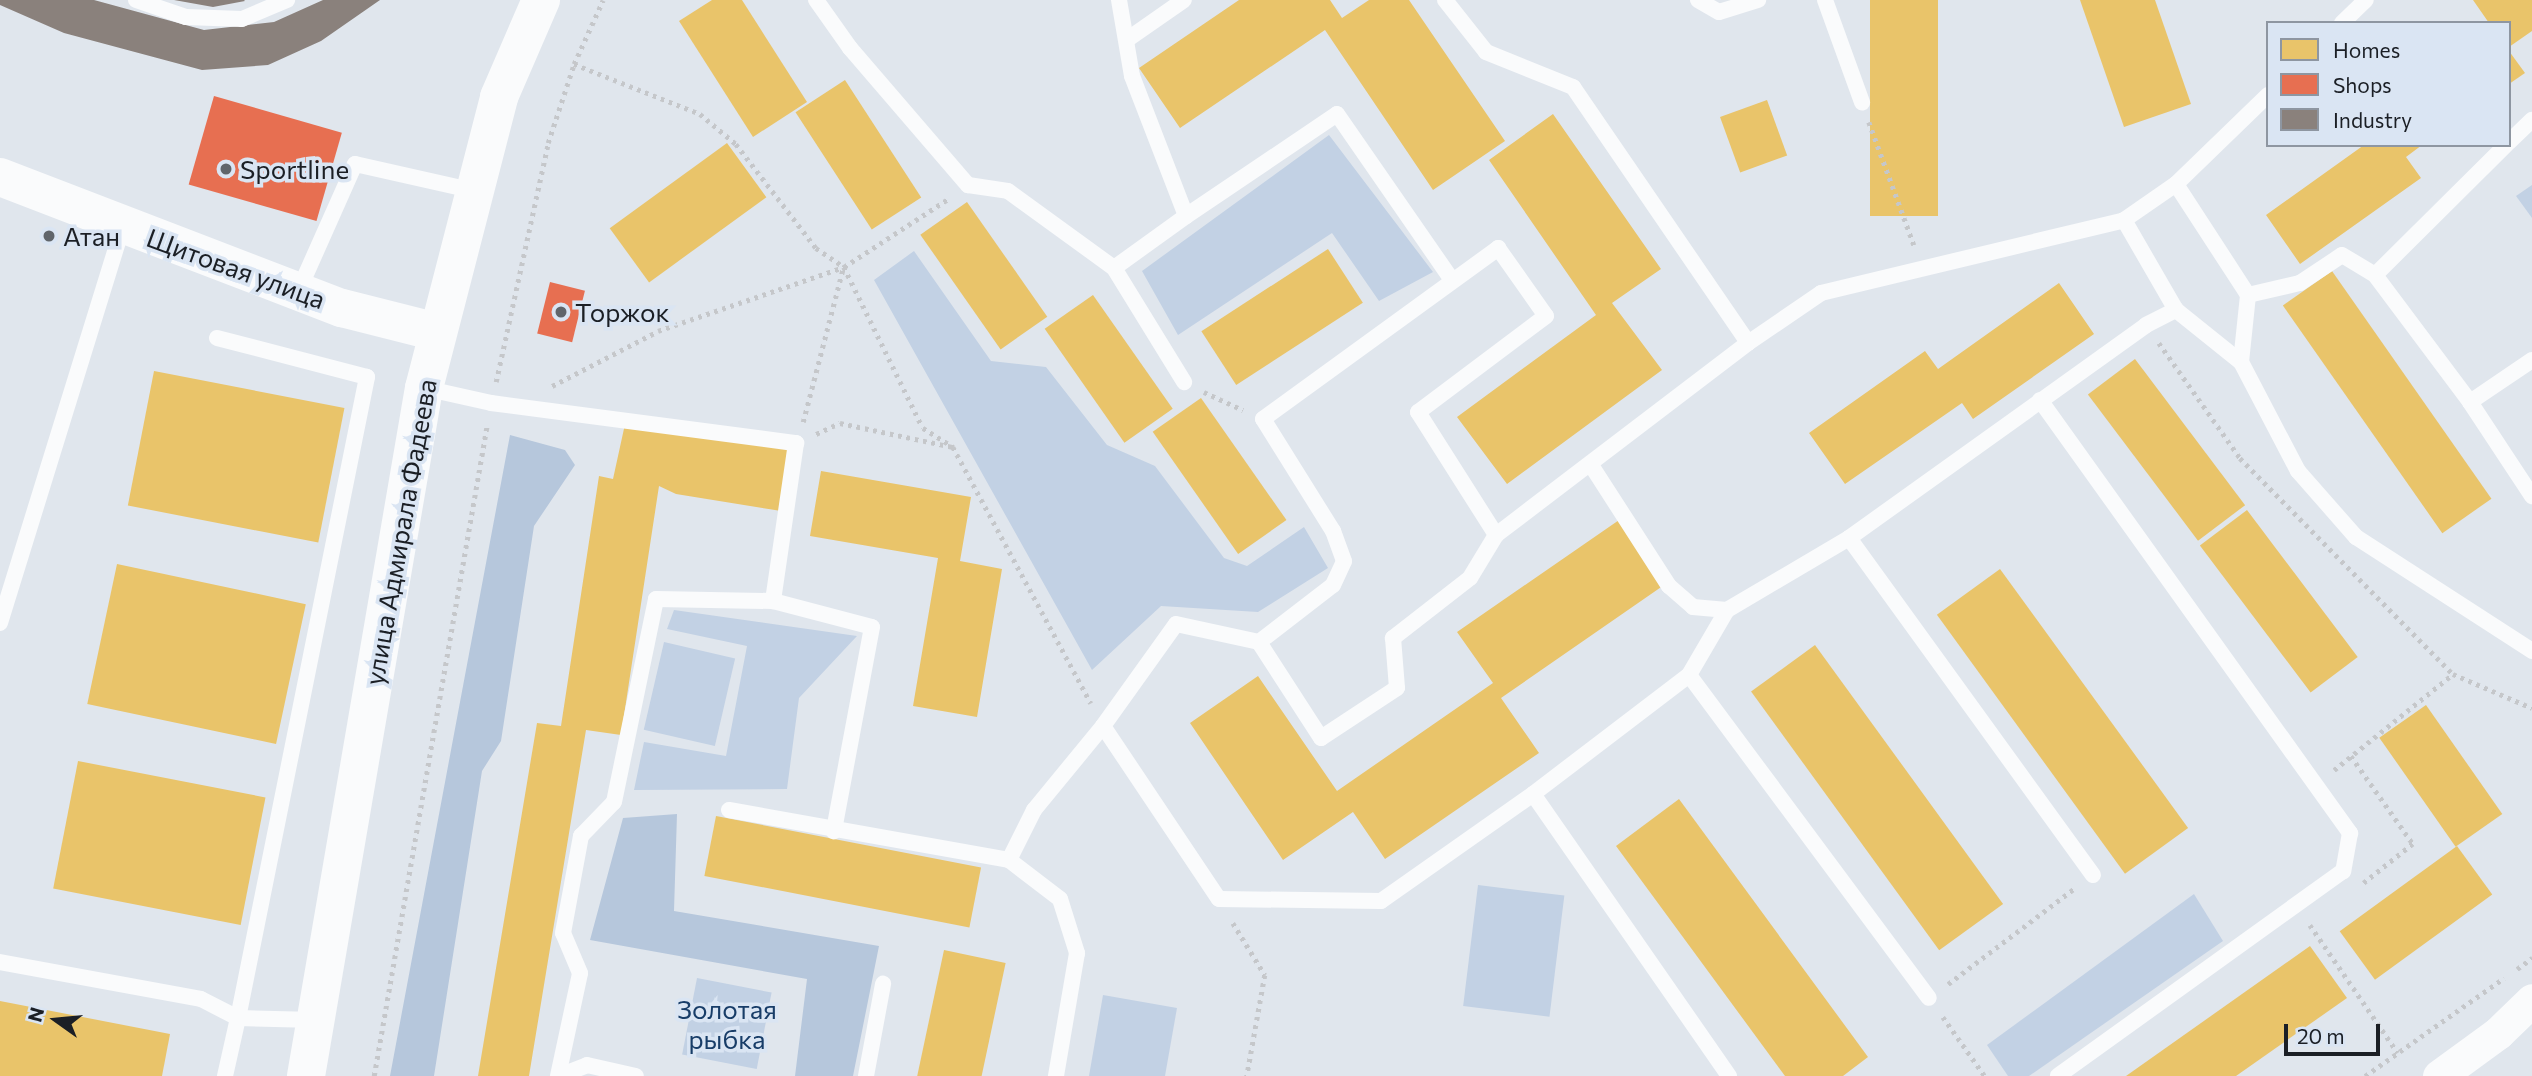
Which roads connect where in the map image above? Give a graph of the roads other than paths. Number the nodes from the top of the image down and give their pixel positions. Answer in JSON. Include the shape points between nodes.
{"nodes":[{"id":1,"x":136,"y":0,"type":"edge"},
{"id":2,"x":287,"y":0,"type":"edge"},
{"id":3,"x":541,"y":0,"type":"edge"},
{"id":4,"x":816,"y":0,"type":"edge"},
{"id":5,"x":1119,"y":0,"type":"edge"},
{"id":6,"x":1184,"y":0,"type":"edge"},
{"id":7,"x":1445,"y":0,"type":"edge"},
{"id":8,"x":1698,"y":0,"type":"edge"},
{"id":9,"x":1758,"y":0,"type":"edge"},
{"id":10,"x":1825,"y":0,"type":"edge"},
{"id":11,"x":2366,"y":0,"type":"edge"},
{"id":12,"x":2344,"y":21,"type":"edge"},
{"id":13,"x":1128,"y":39,"type":"junction"},
{"id":14,"x":2266,"y":97,"type":"edge"},
{"id":15,"x":1862,"y":102,"type":"road end"},
{"id":16,"x":2532,"y":120,"type":"edge"},
{"id":17,"x":2511,"y":141,"type":"edge"},
{"id":18,"x":2505,"y":147,"type":"edge"},
{"id":19,"x":0,"y":177,"type":"edge"},
{"id":20,"x":2176,"y":184,"type":"junction"},
{"id":21,"x":475,"y":191,"type":"junction"},
{"id":22,"x":1186,"y":216,"type":"junction"},
{"id":23,"x":2124,"y":220,"type":"junction"},
{"id":24,"x":123,"y":226,"type":"junction"},
{"id":25,"x":1114,"y":268,"type":"junction"},
{"id":26,"x":2375,"y":275,"type":"junction"},
{"id":27,"x":1452,"y":280,"type":"junction"},
{"id":28,"x":298,"y":292,"type":"junction"},
{"id":29,"x":2248,"y":295,"type":"junction"},
{"id":30,"x":2176,"y":310,"type":"junction"},
{"id":31,"x":437,"y":332,"type":"junction"},
{"id":32,"x":216,"y":338,"type":"dead end"},
{"id":33,"x":1748,"y":343,"type":"junction"},
{"id":34,"x":2532,"y":360,"type":"edge"},
{"id":35,"x":2241,"y":362,"type":"junction"},
{"id":36,"x":1184,"y":383,"type":"road end"},
{"id":37,"x":424,"y":388,"type":"junction"},
{"id":38,"x":2040,"y":400,"type":"junction"},
{"id":39,"x":2470,"y":402,"type":"junction"},
{"id":40,"x":1591,"y":465,"type":"junction"},
{"id":41,"x":2532,"y":496,"type":"edge"},
{"id":42,"x":1496,"y":535,"type":"junction"},
{"id":43,"x":1849,"y":538,"type":"junction"},
{"id":44,"x":774,"y":601,"type":"junction"},
{"id":45,"x":1727,"y":610,"type":"junction"},
{"id":46,"x":0,"y":624,"type":"edge"},
{"id":47,"x":1259,"y":642,"type":"junction"},
{"id":48,"x":2532,"y":651,"type":"edge"},
{"id":49,"x":1689,"y":675,"type":"junction"},
{"id":50,"x":1103,"y":726,"type":"junction"},
{"id":51,"x":1533,"y":793,"type":"junction"},
{"id":52,"x":729,"y":810,"type":"dead end"},
{"id":53,"x":834,"y":831,"type":"junction"},
{"id":54,"x":1010,"y":860,"type":"junction"},
{"id":55,"x":2093,"y":875,"type":"road end"},
{"id":56,"x":0,"y":962,"type":"edge"},
{"id":57,"x":883,"y":984,"type":"dead end"},
{"id":58,"x":1929,"y":998,"type":"road end"},
{"id":59,"x":2532,"y":1000,"type":"edge"},
{"id":60,"x":238,"y":1018,"type":"junction"},
{"id":61,"x":316,"y":1020,"type":"junction"},
{"id":62,"x":225,"y":1076,"type":"edge"},
{"id":63,"x":306,"y":1076,"type":"edge"},
{"id":64,"x":559,"y":1076,"type":"edge"},
{"id":65,"x":636,"y":1076,"type":"edge"},
{"id":66,"x":866,"y":1076,"type":"edge"},
{"id":67,"x":1056,"y":1076,"type":"edge"},
{"id":68,"x":1729,"y":1076,"type":"edge"},
{"id":69,"x":2058,"y":1076,"type":"edge"},
{"id":70,"x":2439,"y":1076,"type":"edge"}],
"edges":[{"from":1,"to":2,"type":"lane","via":[[186,17],[242,19]]},
{"from":3,"to":21,"type":"main road","name":"улица Адмирала Фадеева","via":[[499,97]]},
{"from":4,"to":25,"type":"lane","via":[[850,48],[968,185],[1008,191]]},
{"from":5,"to":13,"type":"lane"},
{"from":6,"to":13,"type":"lane"},
{"from":7,"to":33,"type":"lane","via":[[1486,52],[1573,87]]},
{"from":8,"to":9,"type":"lane","via":[[1719,12]]},
{"from":10,"to":15,"type":"lane"},
{"from":11,"to":12,"type":"lane"},
{"from":13,"to":22,"type":"lane","via":[[1132,76]]},
{"from":14,"to":20,"type":"lane"},
{"from":16,"to":17,"type":"lane"},
{"from":18,"to":26,"type":"lane"},
{"from":19,"to":24,"type":"main road","name":"Щитовая улица"},
{"from":20,"to":23,"type":"lane"},
{"from":20,"to":29,"type":"lane"},
{"from":21,"to":28,"type":"lane","via":[[355,164]]},
{"from":21,"to":31,"type":"main road","name":"улица Адмирала Фадеева"},
{"from":22,"to":25,"type":"lane"},
{"from":22,"to":27,"type":"lane","via":[[1337,114]]},
{"from":23,"to":30,"type":"lane"},
{"from":23,"to":33,"type":"lane","via":[[1821,293]]},
{"from":24,"to":28,"type":"main road","name":"Щитовая улица"},
{"from":24,"to":46,"type":"lane"},
{"from":25,"to":36,"type":"lane"},
{"from":26,"to":29,"type":"lane","via":[[2342,255],[2300,283]]},
{"from":26,"to":39,"type":"lane"},
{"from":27,"to":42,"type":"lane","via":[[1498,248],[1546,316],[1418,412]]},
{"from":27,"to":47,"type":"lane","via":[[1263,419],[1333,531],[1344,561],[1333,585]]},
{"from":28,"to":31,"type":"main road","name":"Щитовая улица"},
{"from":29,"to":35,"type":"lane"},
{"from":30,"to":35,"type":"lane"},
{"from":30,"to":38,"type":"lane","via":[[2146,325]]},
{"from":31,"to":37,"type":"main road","name":"улица Адмирала Фадеева"},
{"from":32,"to":60,"type":"lane","via":[[367,377]]},
{"from":33,"to":40,"type":"lane"},
{"from":34,"to":39,"type":"lane"},
{"from":35,"to":48,"type":"lane","via":[[2298,471],[2356,537]]},
{"from":37,"to":44,"type":"lane","via":[[491,403],[796,443]]},
{"from":37,"to":61,"type":"main road","name":"улица Адмирала Фадеева"},
{"from":38,"to":43,"type":"lane"},
{"from":38,"to":69,"type":"lane","via":[[2350,833],[2343,871]]},
{"from":39,"to":41,"type":"lane"},
{"from":40,"to":42,"type":"lane"},
{"from":40,"to":45,"type":"lane","via":[[1669,586],[1693,607]]},
{"from":42,"to":47,"type":"lane","via":[[1470,578],[1393,638],[1397,688],[1321,738]]},
{"from":43,"to":45,"type":"lane"},
{"from":43,"to":55,"type":"lane"},
{"from":44,"to":53,"type":"lane","via":[[872,627]]},
{"from":44,"to":64,"type":"lane","via":[[656,599],[614,802],[581,836],[563,933],[580,973]]},
{"from":45,"to":49,"type":"lane"},
{"from":47,"to":50,"type":"lane","via":[[1176,624]]},
{"from":49,"to":51,"type":"lane"},
{"from":49,"to":58,"type":"lane"},
{"from":50,"to":51,"type":"lane","via":[[1219,899],[1381,901]]},
{"from":50,"to":54,"type":"lane","via":[[1034,810]]},
{"from":51,"to":68,"type":"lane"},
{"from":52,"to":53,"type":"lane"},
{"from":53,"to":54,"type":"lane"},
{"from":54,"to":67,"type":"lane","via":[[1060,899],[1077,954]]},
{"from":56,"to":60,"type":"lane","via":[[201,999]]},
{"from":57,"to":66,"type":"lane"},
{"from":59,"to":70,"type":"street","via":[[2498,1033]]},
{"from":60,"to":61,"type":"lane"},
{"from":60,"to":62,"type":"lane"},
{"from":61,"to":63,"type":"main road","name":"улица Адмирала Фадеева"},
{"from":64,"to":65,"type":"lane","via":[[587,1065]]}]}
